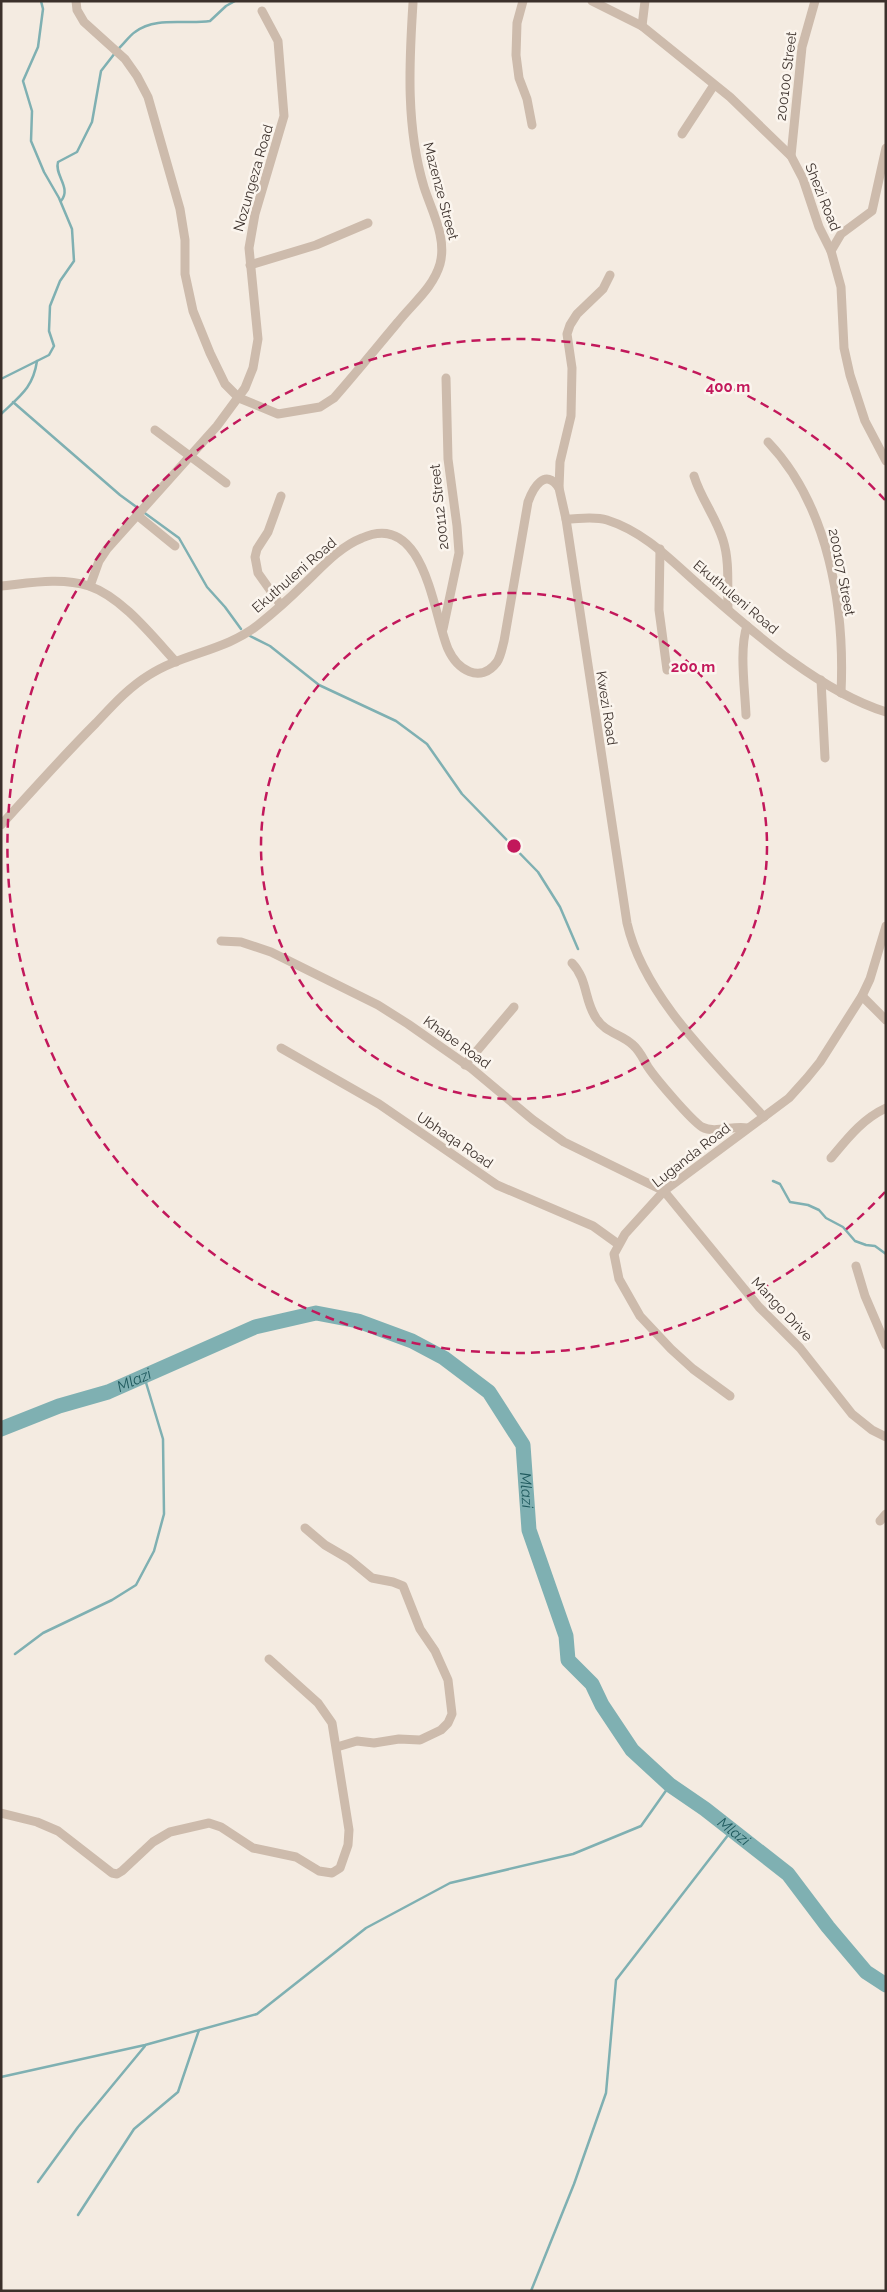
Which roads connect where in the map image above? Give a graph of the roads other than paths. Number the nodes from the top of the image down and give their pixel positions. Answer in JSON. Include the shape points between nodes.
{"nodes":[{"id":1,"x":76,"y":1,"type":"edge"},
{"id":2,"x":523,"y":1,"type":"edge"},
{"id":3,"x":592,"y":1,"type":"edge"},
{"id":4,"x":645,"y":1,"type":"edge"},
{"id":5,"x":815,"y":1,"type":"edge"},
{"id":6,"x":413,"y":3,"type":"dead end"},
{"id":7,"x":262,"y":11,"type":"dead end"},
{"id":8,"x":642,"y":26,"type":"junction"},
{"id":9,"x":714,"y":85,"type":"junction"},
{"id":10,"x":532,"y":126,"type":"dead end"},
{"id":11,"x":682,"y":134,"type":"dead end"},
{"id":12,"x":886,"y":148,"type":"edge"},
{"id":13,"x":791,"y":156,"type":"junction"},
{"id":14,"x":368,"y":224,"type":"dead end"},
{"id":15,"x":830,"y":251,"type":"junction"},
{"id":16,"x":250,"y":265,"type":"junction"},
{"id":17,"x":610,"y":275,"type":"dead end"},
{"id":18,"x":446,"y":378,"type":"dead end"},
{"id":19,"x":239,"y":398,"type":"junction"},
{"id":20,"x":154,"y":430,"type":"dead end"},
{"id":21,"x":768,"y":442,"type":"dead end"},
{"id":22,"x":191,"y":456,"type":"junction"},
{"id":23,"x":886,"y":461,"type":"edge"},
{"id":24,"x":694,"y":476,"type":"dead end"},
{"id":25,"x":226,"y":483,"type":"dead end"},
{"id":26,"x":559,"y":488,"type":"junction"},
{"id":27,"x":281,"y":496,"type":"dead end"},
{"id":28,"x":137,"y":514,"type":"junction"},
{"id":29,"x":566,"y":519,"type":"junction"},
{"id":30,"x":175,"y":546,"type":"dead end"},
{"id":31,"x":660,"y":549,"type":"junction"},
{"id":32,"x":1,"y":586,"type":"edge"},
{"id":33,"x":90,"y":586,"type":"junction"},
{"id":34,"x":280,"y":604,"type":"junction"},
{"id":35,"x":728,"y":609,"type":"junction"},
{"id":36,"x":747,"y":626,"type":"junction"},
{"id":37,"x":442,"y":631,"type":"junction"},
{"id":38,"x":176,"y":662,"type":"junction"},
{"id":39,"x":667,"y":670,"type":"dead end"},
{"id":40,"x":821,"y":680,"type":"junction"},
{"id":41,"x":841,"y":693,"type":"junction"},
{"id":42,"x":886,"y":712,"type":"edge"},
{"id":43,"x":746,"y":715,"type":"dead end"},
{"id":44,"x":825,"y":758,"type":"dead end"},
{"id":45,"x":1,"y":825,"type":"edge"},
{"id":46,"x":886,"y":926,"type":"edge"},
{"id":47,"x":221,"y":941,"type":"dead end"},
{"id":48,"x":572,"y":962,"type":"dead end"},
{"id":49,"x":862,"y":996,"type":"junction"},
{"id":50,"x":514,"y":1007,"type":"dead end"},
{"id":51,"x":886,"y":1020,"type":"edge"},
{"id":52,"x":281,"y":1048,"type":"dead end"},
{"id":53,"x":465,"y":1064,"type":"junction"},
{"id":54,"x":886,"y":1108,"type":"edge"},
{"id":55,"x":764,"y":1117,"type":"junction"},
{"id":56,"x":747,"y":1128,"type":"junction"},
{"id":57,"x":831,"y":1158,"type":"dead end"},
{"id":58,"x":664,"y":1192,"type":"junction"},
{"id":59,"x":618,"y":1244,"type":"junction"},
{"id":60,"x":856,"y":1266,"type":"dead end"},
{"id":61,"x":886,"y":1345,"type":"edge"},
{"id":62,"x":730,"y":1396,"type":"dead end"},
{"id":63,"x":886,"y":1436,"type":"edge"},
{"id":64,"x":305,"y":1528,"type":"dead end"},
{"id":65,"x":269,"y":1659,"type":"dead end"},
{"id":66,"x":337,"y":1747,"type":"junction"},
{"id":67,"x":1,"y":1813,"type":"edge"}],
"edges":[{"from":1,"to":19,"type":"street","via":[[84,22],[125,59],[148,97],[180,209],[185,240],[185,274],[193,311],[225,384]]},
{"from":2,"to":10,"type":"street","via":[[517,23],[516,55]]},
{"from":3,"to":8,"type":"street","name":"Shezi Road"},
{"from":4,"to":8,"type":"street"},
{"from":5,"to":13,"type":"street","name":"200100 Street","via":[[802,47]]},
{"from":6,"to":19,"type":"street","name":"Mazenze Street","via":[[410,44],[413,141],[440,236],[442,249],[436,275],[426,292],[357,373],[334,398],[320,407],[278,414]]},
{"from":7,"to":16,"type":"street","name":"Nozungeza Road","via":[[278,41],[284,116],[254,214],[248,248]]},
{"from":8,"to":9,"type":"street","name":"Shezi Road"},
{"from":9,"to":11,"type":"street"},
{"from":9,"to":13,"type":"street","name":"Shezi Road"},
{"from":12,"to":15,"type":"street","via":[[872,211],[841,234]]},
{"from":13,"to":15,"type":"street","name":"Shezi Road"},
{"from":14,"to":16,"type":"street","via":[[316,245]]},
{"from":15,"to":23,"type":"street","name":"Shezi Road","via":[[841,287],[844,348],[850,375],[865,421]]},
{"from":16,"to":19,"type":"street","name":"Nozungeza Road","via":[[258,339],[253,368]]},
{"from":17,"to":26,"type":"street","name":"Kwezi Road","via":[[603,289],[577,314],[567,334],[572,368],[571,416],[560,462]]},
{"from":18,"to":37,"type":"street","name":"200112 Street","via":[[448,459],[458,553]]},
{"from":19,"to":22,"type":"street","name":"Nozungeza Road"},
{"from":20,"to":22,"type":"street"},
{"from":21,"to":41,"type":"street","name":"200107 Street","via":[[793,472],[821,530],[840,630]]},
{"from":22,"to":25,"type":"street"},
{"from":22,"to":28,"type":"street","name":"Nozungeza Road"},
{"from":24,"to":35,"type":"street","via":[[703,501],[718,527],[726,553]]},
{"from":26,"to":29,"type":"street","name":"Kwezi Road"},
{"from":26,"to":37,"type":"street","name":"Ekuthuleni Road","via":[[551,480],[541,481],[530,497],[498,660],[482,673],[465,670],[457,665]]},
{"from":27,"to":34,"type":"street","via":[[255,558],[258,572]]},
{"from":28,"to":30,"type":"street"},
{"from":28,"to":33,"type":"street","name":"Nozungeza Road","via":[[106,549]]},
{"from":29,"to":31,"type":"street","name":"Ekuthuleni Road","via":[[606,520]]},
{"from":29,"to":55,"type":"street","name":"Kwezi Road","via":[[631,941],[645,973],[664,1001]]},
{"from":31,"to":35,"type":"street","name":"Ekuthuleni Road"},
{"from":31,"to":39,"type":"street","via":[[659,610]]},
{"from":32,"to":33,"type":"street","via":[[51,581]]},
{"from":33,"to":38,"type":"street","via":[[137,619]]},
{"from":34,"to":37,"type":"street","name":"Ekuthuleni Road","via":[[339,552],[360,538],[376,533],[391,535],[405,544],[425,572]]},
{"from":34,"to":38,"type":"street","name":"Ekuthuleni Road","via":[[258,625],[235,640]]},
{"from":35,"to":36,"type":"street","name":"Ekuthuleni Road"},
{"from":36,"to":40,"type":"street","name":"Ekuthuleni Road"},
{"from":36,"to":43,"type":"street","via":[[743,636]]},
{"from":38,"to":45,"type":"street","name":"Ekuthuleni Road","via":[[130,687]]},
{"from":40,"to":41,"type":"street","name":"Ekuthuleni Road"},
{"from":40,"to":44,"type":"street"},
{"from":41,"to":42,"type":"street","name":"Ekuthuleni Road"},
{"from":46,"to":49,"type":"street","name":"Luganda Road"},
{"from":47,"to":53,"type":"street","name":"Khabe Road","via":[[254,945],[343,987],[408,1024]]},
{"from":48,"to":56,"type":"street","via":[[583,980],[596,1019],[613,1034],[631,1043],[696,1122],[712,1130],[738,1126]]},
{"from":49,"to":51,"type":"street"},
{"from":49,"to":55,"type":"street","name":"Luganda Road","via":[[820,1062],[788,1098]]},
{"from":50,"to":53,"type":"street"},
{"from":52,"to":59,"type":"street","name":"Ubhaqa Road","via":[[379,1104],[496,1185],[586,1222]]},
{"from":53,"to":58,"type":"street","name":"Khabe Road","via":[[564,1142]]},
{"from":54,"to":57,"type":"street","via":[[859,1126]]},
{"from":55,"to":56,"type":"street","name":"Luganda Road"},
{"from":56,"to":58,"type":"street","name":"Luganda Road"},
{"from":58,"to":59,"type":"street","name":"Luganda Road"},
{"from":58,"to":63,"type":"street","name":"Mango Drive","via":[[759,1307],[800,1348],[852,1414],[872,1430]]},
{"from":59,"to":62,"type":"street","via":[[614,1254],[619,1279],[640,1316],[693,1369]]},
{"from":60,"to":61,"type":"street"},
{"from":64,"to":66,"type":"street","via":[[372,1578],[403,1586],[420,1629],[443,1665],[451,1696],[452,1714],[448,1723],[442,1730],[420,1740],[357,1741]]},
{"from":65,"to":66,"type":"street","via":[[326,1713],[332,1723]]},
{"from":66,"to":67,"type":"street","via":[[349,1837],[344,1861],[332,1873],[319,1871],[296,1857],[253,1848],[209,1823],[170,1832],[152,1842],[117,1874],[107,1871],[58,1831],[38,1822]]}]}
